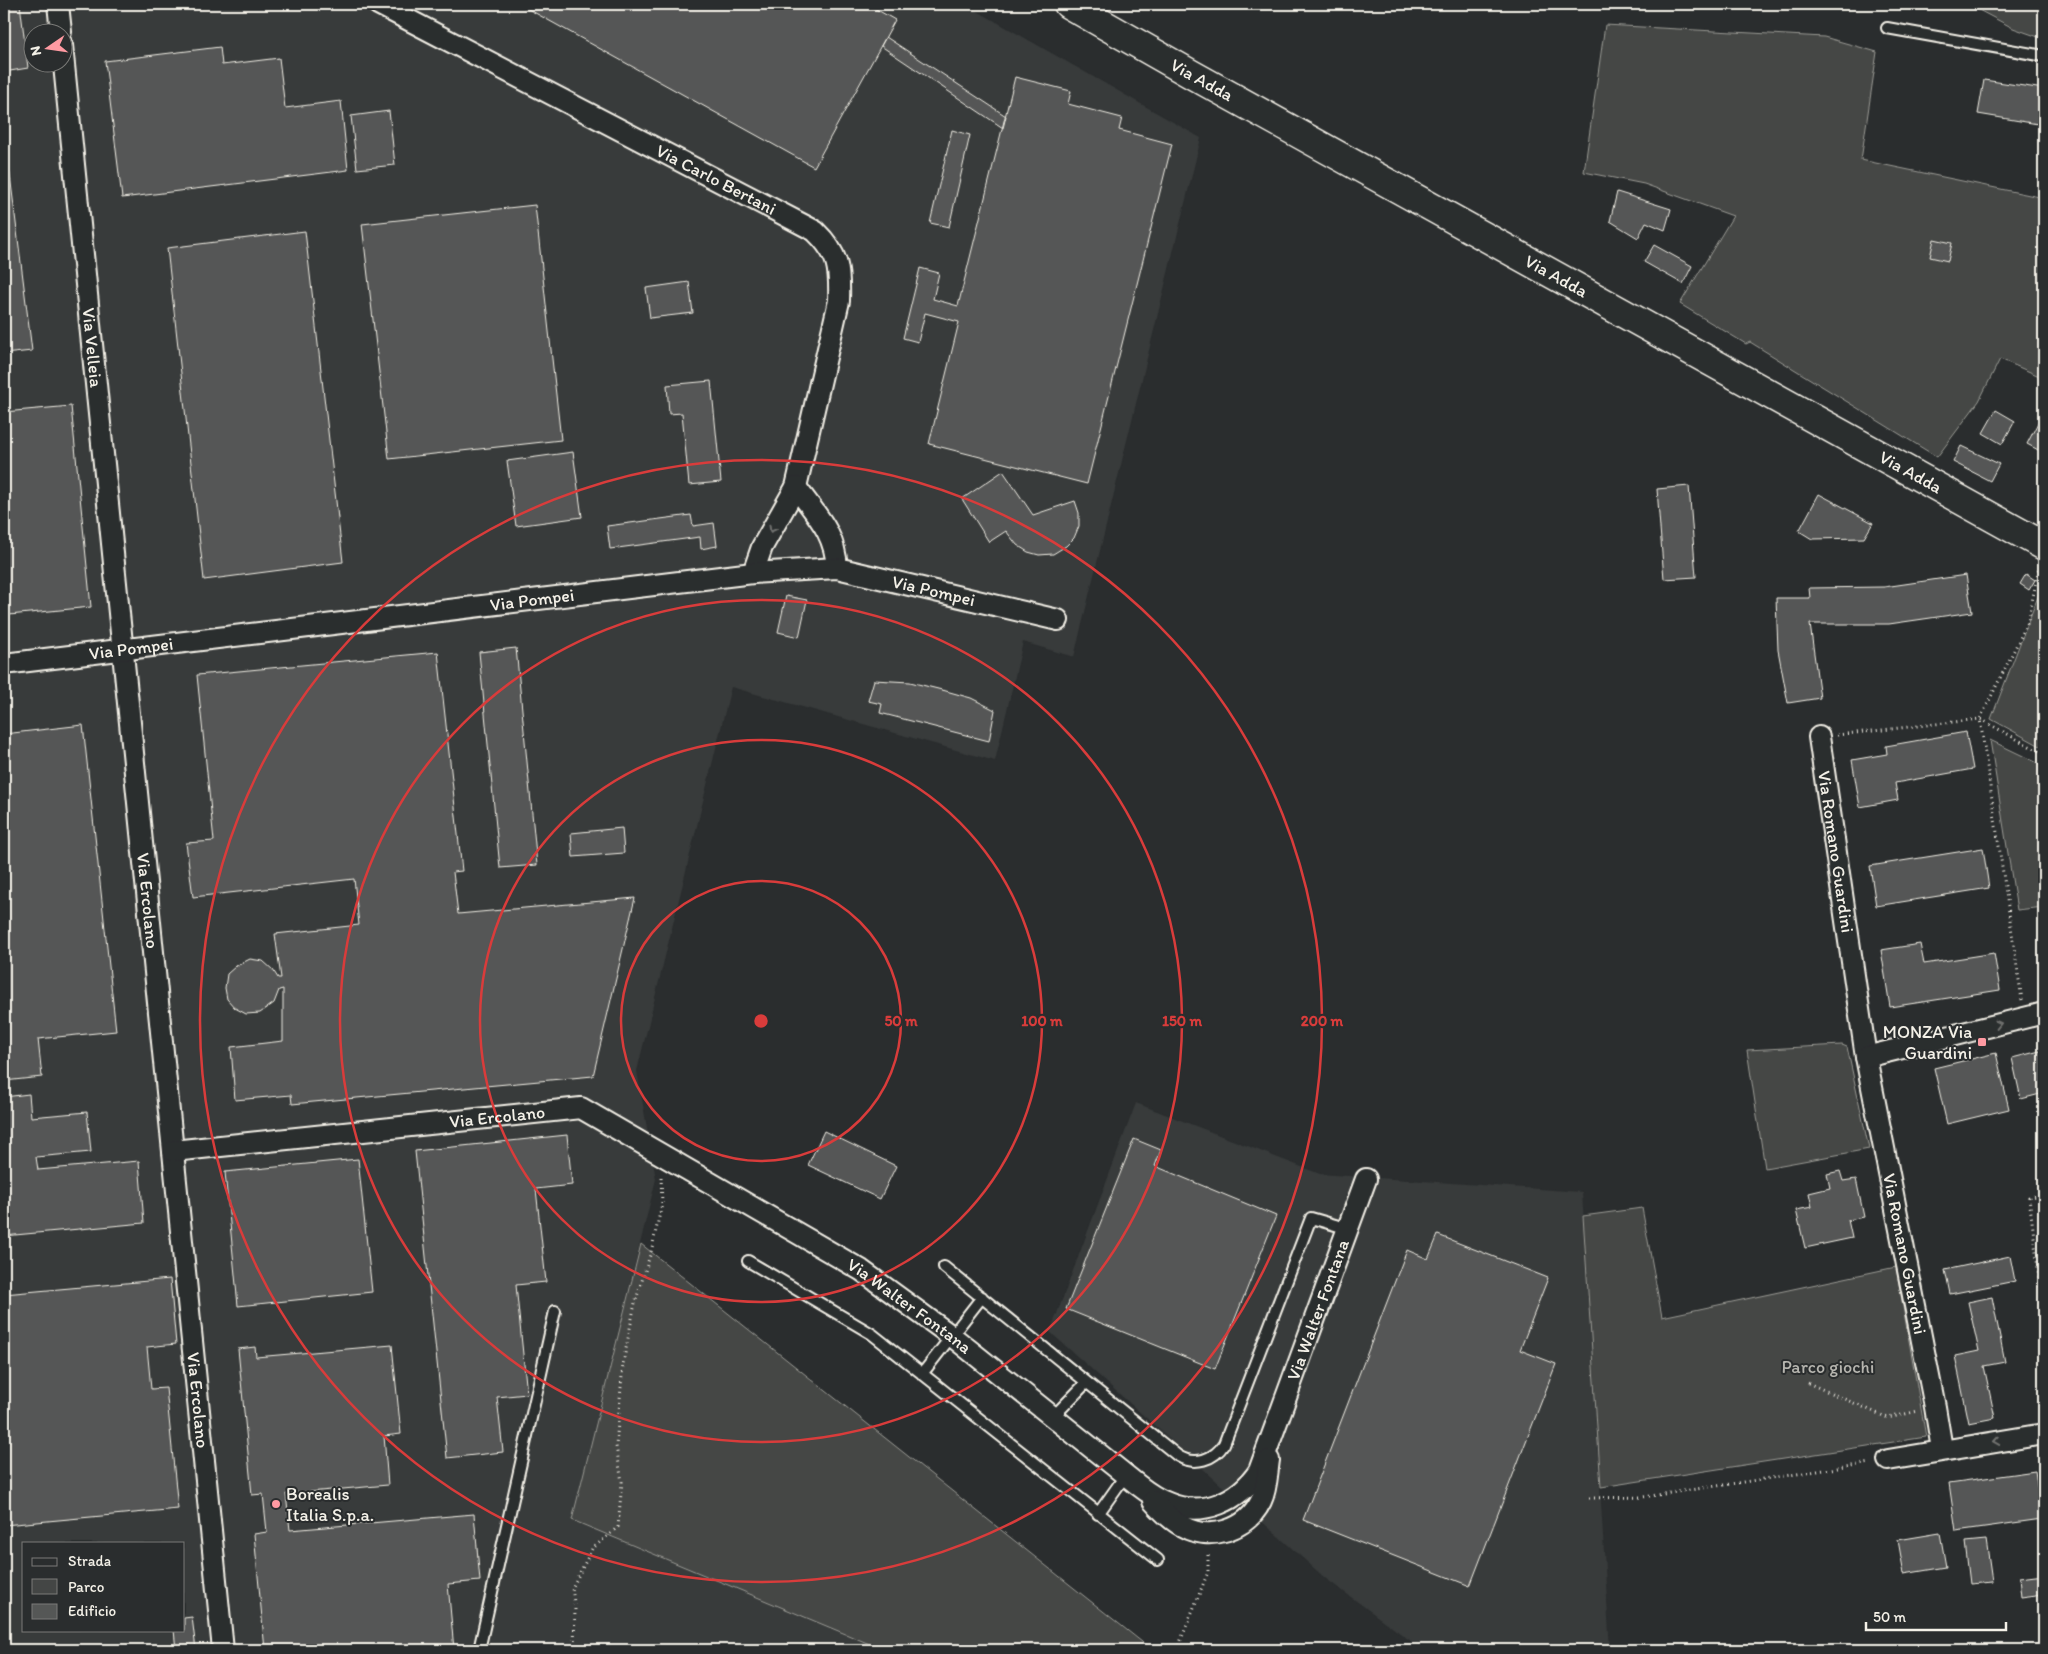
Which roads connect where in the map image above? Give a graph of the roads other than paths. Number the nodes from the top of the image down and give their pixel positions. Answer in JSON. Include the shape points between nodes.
{"nodes":[{"id":1,"x":58,"y":4,"type":"edge"},
{"id":2,"x":378,"y":4,"type":"edge"},
{"id":3,"x":1068,"y":4,"type":"edge"},
{"id":4,"x":60,"y":22,"type":"edge"},
{"id":5,"x":1886,"y":28,"type":"dead end"},
{"id":6,"x":2044,"y":56,"type":"edge"},
{"id":7,"x":65,"y":72,"type":"edge"},
{"id":8,"x":796,"y":487,"type":"junction"},
{"id":9,"x":2042,"y":554,"type":"edge"},
{"id":10,"x":837,"y":568,"type":"junction"},
{"id":11,"x":753,"y":573,"type":"junction"},
{"id":12,"x":1058,"y":620,"type":"dead end"},
{"id":13,"x":123,"y":650,"type":"junction"},
{"id":14,"x":4,"y":664,"type":"edge"},
{"id":15,"x":1819,"y":737,"type":"road end"},
{"id":16,"x":2035,"y":1015,"type":"edge"},
{"id":17,"x":1866,"y":1057,"type":"junction"},
{"id":18,"x":173,"y":1151,"type":"junction"},
{"id":19,"x":660,"y":1155,"type":"joint"},
{"id":20,"x":1366,"y":1179,"type":"dead end"},
{"id":21,"x":1349,"y":1229,"type":"junction"},
{"id":22,"x":748,"y":1261,"type":"dead end"},
{"id":23,"x":944,"y":1266,"type":"dead end"},
{"id":24,"x":982,"y":1297,"type":"junction"},
{"id":25,"x":555,"y":1312,"type":"dead end"},
{"id":26,"x":953,"y":1336,"type":"junction"},
{"id":27,"x":922,"y":1374,"type":"junction"},
{"id":28,"x":1086,"y":1383,"type":"junction"},
{"id":29,"x":1052,"y":1418,"type":"junction"},
{"id":30,"x":2044,"y":1434,"type":"edge"},
{"id":31,"x":1272,"y":1439,"type":"junction"},
{"id":32,"x":1942,"y":1450,"type":"junction"},
{"id":33,"x":1888,"y":1460,"type":"road end"},
{"id":34,"x":1131,"y":1481,"type":"junction"},
{"id":35,"x":1098,"y":1514,"type":"junction"},
{"id":36,"x":1158,"y":1560,"type":"dead end"},
{"id":37,"x":223,"y":1650,"type":"edge"},
{"id":38,"x":479,"y":1650,"type":"edge"}],
"edges":[{"from":1,"to":4,"type":"street"},
{"from":2,"to":8,"type":"street","name":"Via Carlo Bertani","via":[[815,231],[829,244],[837,261],[839,301]]},
{"from":3,"to":9,"type":"main road","name":"Via Adda"},
{"from":5,"to":6,"type":"lane"},
{"from":7,"to":13,"type":"street","name":"Via Velleia"},
{"from":8,"to":10,"type":"street","via":[[830,533]]},
{"from":8,"to":11,"type":"street","name":"Via Carlo Bertani","one_way":true,"via":[[762,547]]},
{"from":10,"to":11,"type":"street","name":"Via Pompei"},
{"from":10,"to":12,"type":"street","name":"Via Pompei"},
{"from":11,"to":13,"type":"street","name":"Via Pompei"},
{"from":13,"to":14,"type":"street","name":"Via Pompei"},
{"from":13,"to":18,"type":"street","name":"Via Ercolano"},
{"from":15,"to":17,"type":"street","name":"Via Romano Guardini"},
{"from":17,"to":16,"type":"street","one_way":true},
{"from":17,"to":32,"type":"street","name":"Via Romano Guardini"},
{"from":18,"to":19,"type":"street","name":"Via Ercolano","via":[[581,1108]]},
{"from":18,"to":37,"type":"street","name":"Via Ercolano"},
{"from":19,"to":26,"type":"street","name":"Via Walter Fontana","via":[[861,1270]]},
{"from":20,"to":21,"type":"street","name":"Via Walter Fontana"},
{"from":21,"to":28,"type":"lane","via":[[1311,1218],[1224,1444],[1210,1458],[1194,1461],[1180,1458]]},
{"from":21,"to":31,"type":"street","name":"Via Walter Fontana"},
{"from":22,"to":27,"type":"lane","via":[[872,1334]]},
{"from":23,"to":24,"type":"lane"},
{"from":24,"to":26,"type":"lane"},
{"from":24,"to":28,"type":"lane"},
{"from":25,"to":38,"type":"lane"},
{"from":26,"to":27,"type":"lane"},
{"from":26,"to":29,"type":"street","name":"Via Walter Fontana"},
{"from":27,"to":35,"type":"lane"},
{"from":28,"to":29,"type":"lane"},
{"from":29,"to":34,"type":"street","name":"Via Walter Fontana"},
{"from":30,"to":32,"type":"street","one_way":true},
{"from":31,"to":34,"type":"street","name":"Via Walter Fontana","via":[[1252,1482],[1221,1504],[1203,1508],[1178,1506],[1160,1500]]},
{"from":31,"to":34,"type":"street","name":"Via Walter Fontana","via":[[1264,1491],[1258,1507],[1246,1520],[1222,1532],[1188,1530]]},
{"from":32,"to":33,"type":"street"},
{"from":34,"to":35,"type":"lane"},
{"from":35,"to":36,"type":"lane"}]}
